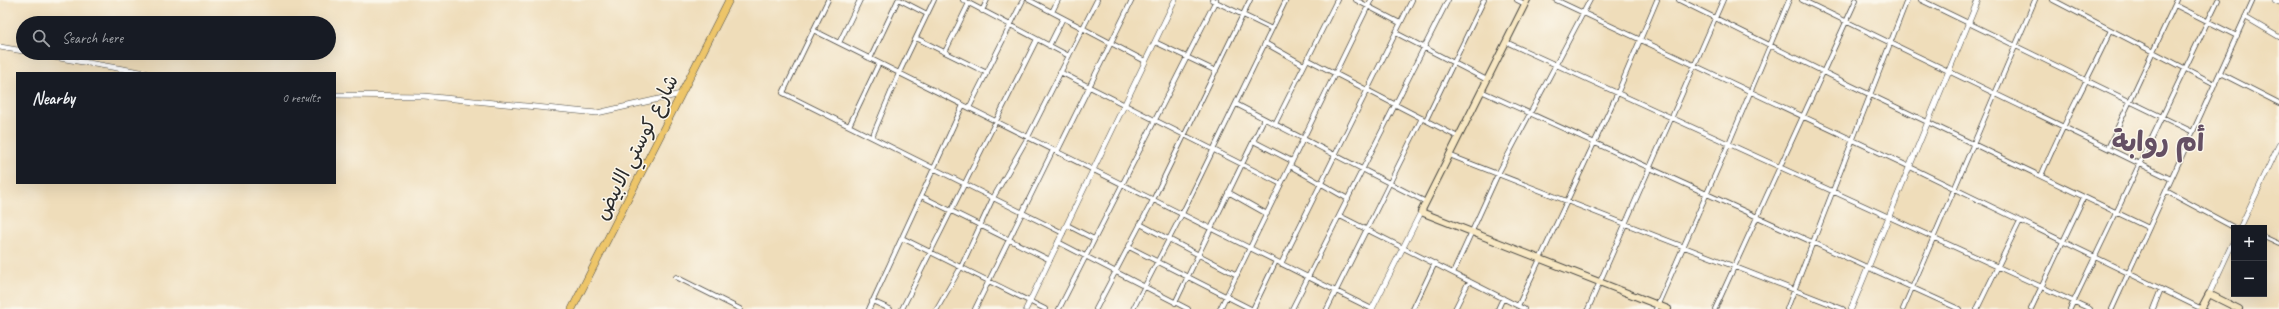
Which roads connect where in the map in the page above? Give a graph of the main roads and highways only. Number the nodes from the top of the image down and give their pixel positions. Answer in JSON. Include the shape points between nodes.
{"nodes":[{"id":1,"x":729,"y":0,"type":"edge"},
{"id":2,"x":1526,"y":2,"type":"edge"},
{"id":3,"x":1657,"y":307,"type":"edge"},
{"id":4,"x":572,"y":309,"type":"edge"},
{"id":5,"x":1668,"y":309,"type":"edge"},
{"id":6,"x":2201,"y":309,"type":"edge"},
{"id":7,"x":2239,"y":309,"type":"edge"}],
"edges":[{"from":1,"to":4,"type":"highway","name":"شارع كوستي الابيض"},
{"from":2,"to":3,"type":"main road","via":[[1421,212]]},
{"from":3,"to":5,"type":"main road"},
{"from":6,"to":7,"type":"main road","via":[[2209,294]]}]}
